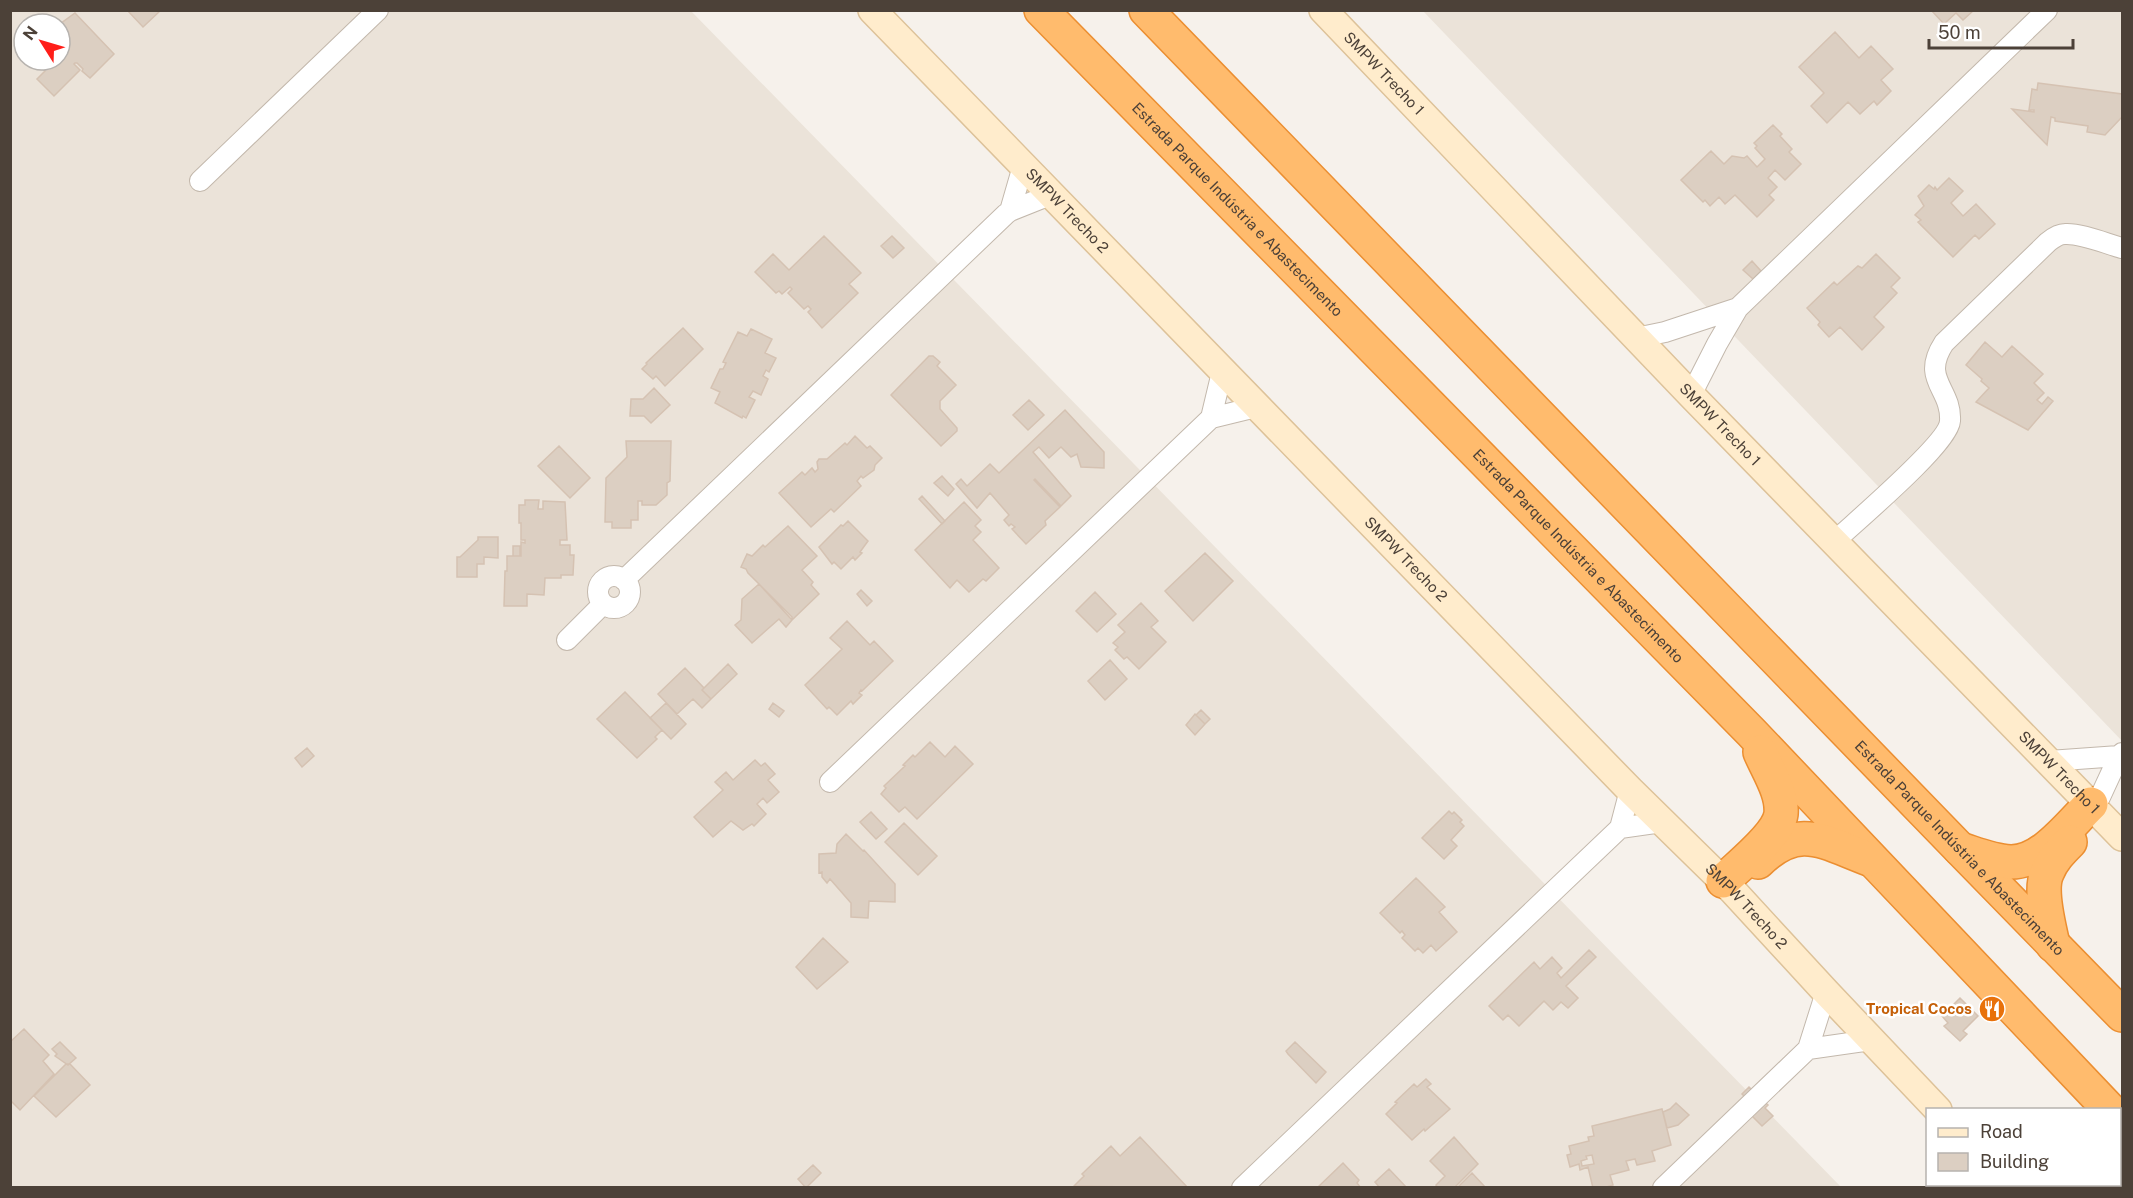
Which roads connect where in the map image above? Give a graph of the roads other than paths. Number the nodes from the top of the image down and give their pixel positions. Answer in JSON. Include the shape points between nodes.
{"nodes":[{"id":1,"x":378,"y":10,"type":"edge"},
{"id":2,"x":872,"y":10,"type":"edge"},
{"id":3,"x":1041,"y":10,"type":"edge"},
{"id":4,"x":1146,"y":10,"type":"edge"},
{"id":5,"x":1323,"y":10,"type":"edge"},
{"id":6,"x":2047,"y":10,"type":"edge"},
{"id":7,"x":1023,"y":166,"type":"junction"},
{"id":8,"x":200,"y":181,"type":"dead end"},
{"id":9,"x":1050,"y":195,"type":"junction"},
{"id":10,"x":1010,"y":211,"type":"junction"},
{"id":11,"x":2122,"y":248,"type":"edge"},
{"id":12,"x":1738,"y":308,"type":"junction"},
{"id":13,"x":1636,"y":338,"type":"junction"},
{"id":14,"x":1222,"y":372,"type":"junction"},
{"id":15,"x":1691,"y":395,"type":"junction"},
{"id":16,"x":1256,"y":407,"type":"junction"},
{"id":17,"x":1210,"y":418,"type":"junction"},
{"id":18,"x":1835,"y":541,"type":"junction"},
{"id":19,"x":567,"y":640,"type":"dead end"},
{"id":20,"x":1751,"y":732,"type":"junction"},
{"id":21,"x":2121,"y":755,"type":"edge"},
{"id":22,"x":2049,"y":761,"type":"junction"},
{"id":23,"x":830,"y":782,"type":"dead end"},
{"id":24,"x":1630,"y":790,"type":"junction"},
{"id":25,"x":2102,"y":816,"type":"edge"},
{"id":26,"x":1662,"y":822,"type":"junction"},
{"id":27,"x":1620,"y":828,"type":"junction"},
{"id":28,"x":1959,"y":848,"type":"junction"},
{"id":29,"x":1876,"y":862,"type":"junction"},
{"id":30,"x":1728,"y":886,"type":"junction"},
{"id":31,"x":2053,"y":945,"type":"junction"},
{"id":32,"x":1826,"y":993,"type":"junction"},
{"id":33,"x":2122,"y":1015,"type":"edge"},
{"id":34,"x":1870,"y":1040,"type":"junction"},
{"id":35,"x":1808,"y":1049,"type":"junction"},
{"id":36,"x":1936,"y":1108,"type":"edge"},
{"id":37,"x":2108,"y":1108,"type":"edge"},
{"id":38,"x":1242,"y":1188,"type":"edge"},
{"id":39,"x":1663,"y":1188,"type":"edge"}],
"edges":[{"from":1,"to":8,"type":"street"},
{"from":2,"to":7,"type":"street","name":"SMPW Trecho 2"},
{"from":3,"to":20,"type":"highway","name":"Estrada Parque Indústria e Abastecimento"},
{"from":4,"to":28,"type":"highway","name":"Estrada Parque Indústria e Abastecimento"},
{"from":5,"to":13,"type":"street","name":"SMPW Trecho 1"},
{"from":6,"to":12,"type":"street"},
{"from":7,"to":9,"type":"street","name":"SMPW Trecho 2"},
{"from":7,"to":10,"type":"street"},
{"from":9,"to":10,"type":"street"},
{"from":9,"to":14,"type":"street","name":"SMPW Trecho 2"},
{"from":10,"to":19,"type":"street","via":[[624,580],[618,576],[605,578],[598,590],[603,603]]},
{"from":11,"to":18,"type":"street","via":[[2078,236],[2057,236],[1944,342],[1934,366],[1949,413],[1948,427],[1930,452]]},
{"from":12,"to":13,"type":"street"},
{"from":12,"to":15,"type":"street"},
{"from":13,"to":15,"type":"street","name":"SMPW Trecho 1"},
{"from":14,"to":16,"type":"street","name":"SMPW Trecho 2"},
{"from":14,"to":17,"type":"street"},
{"from":15,"to":18,"type":"street","name":"SMPW Trecho 1"},
{"from":16,"to":17,"type":"street"},
{"from":16,"to":24,"type":"street","name":"SMPW Trecho 2"},
{"from":17,"to":23,"type":"street"},
{"from":18,"to":22,"type":"street","name":"SMPW Trecho 1"},
{"from":20,"to":29,"type":"highway","name":"Estrada Parque Indústria e Abastecimento"},
{"from":20,"to":30,"type":"highway","via":[[1776,789],[1781,815]]},
{"from":21,"to":22,"type":"street"},
{"from":21,"to":25,"type":"street"},
{"from":22,"to":25,"type":"street","name":"SMPW Trecho 1"},
{"from":24,"to":26,"type":"street","name":"SMPW Trecho 2"},
{"from":24,"to":27,"type":"street"},
{"from":25,"to":28,"type":"highway","via":[[2026,861],[1997,860]]},
{"from":25,"to":31,"type":"highway","via":[[2056,856],[2045,876]]},
{"from":26,"to":27,"type":"street"},
{"from":26,"to":30,"type":"street","name":"SMPW Trecho 2"},
{"from":27,"to":38,"type":"street"},
{"from":28,"to":31,"type":"highway","name":"Estrada Parque Indústria e Abastecimento"},
{"from":29,"to":30,"type":"highway","via":[[1801,837],[1779,845]]},
{"from":29,"to":37,"type":"highway","name":"Estrada Parque Indústria e Abastecimento"},
{"from":30,"to":32,"type":"street","name":"SMPW Trecho 2"},
{"from":31,"to":33,"type":"highway","name":"Estrada Parque Indústria e Abastecimento"},
{"from":32,"to":34,"type":"street","name":"SMPW Trecho 2"},
{"from":32,"to":35,"type":"street"},
{"from":34,"to":35,"type":"street"},
{"from":34,"to":36,"type":"street","name":"SMPW Trecho 2"},
{"from":35,"to":39,"type":"street"}]}
